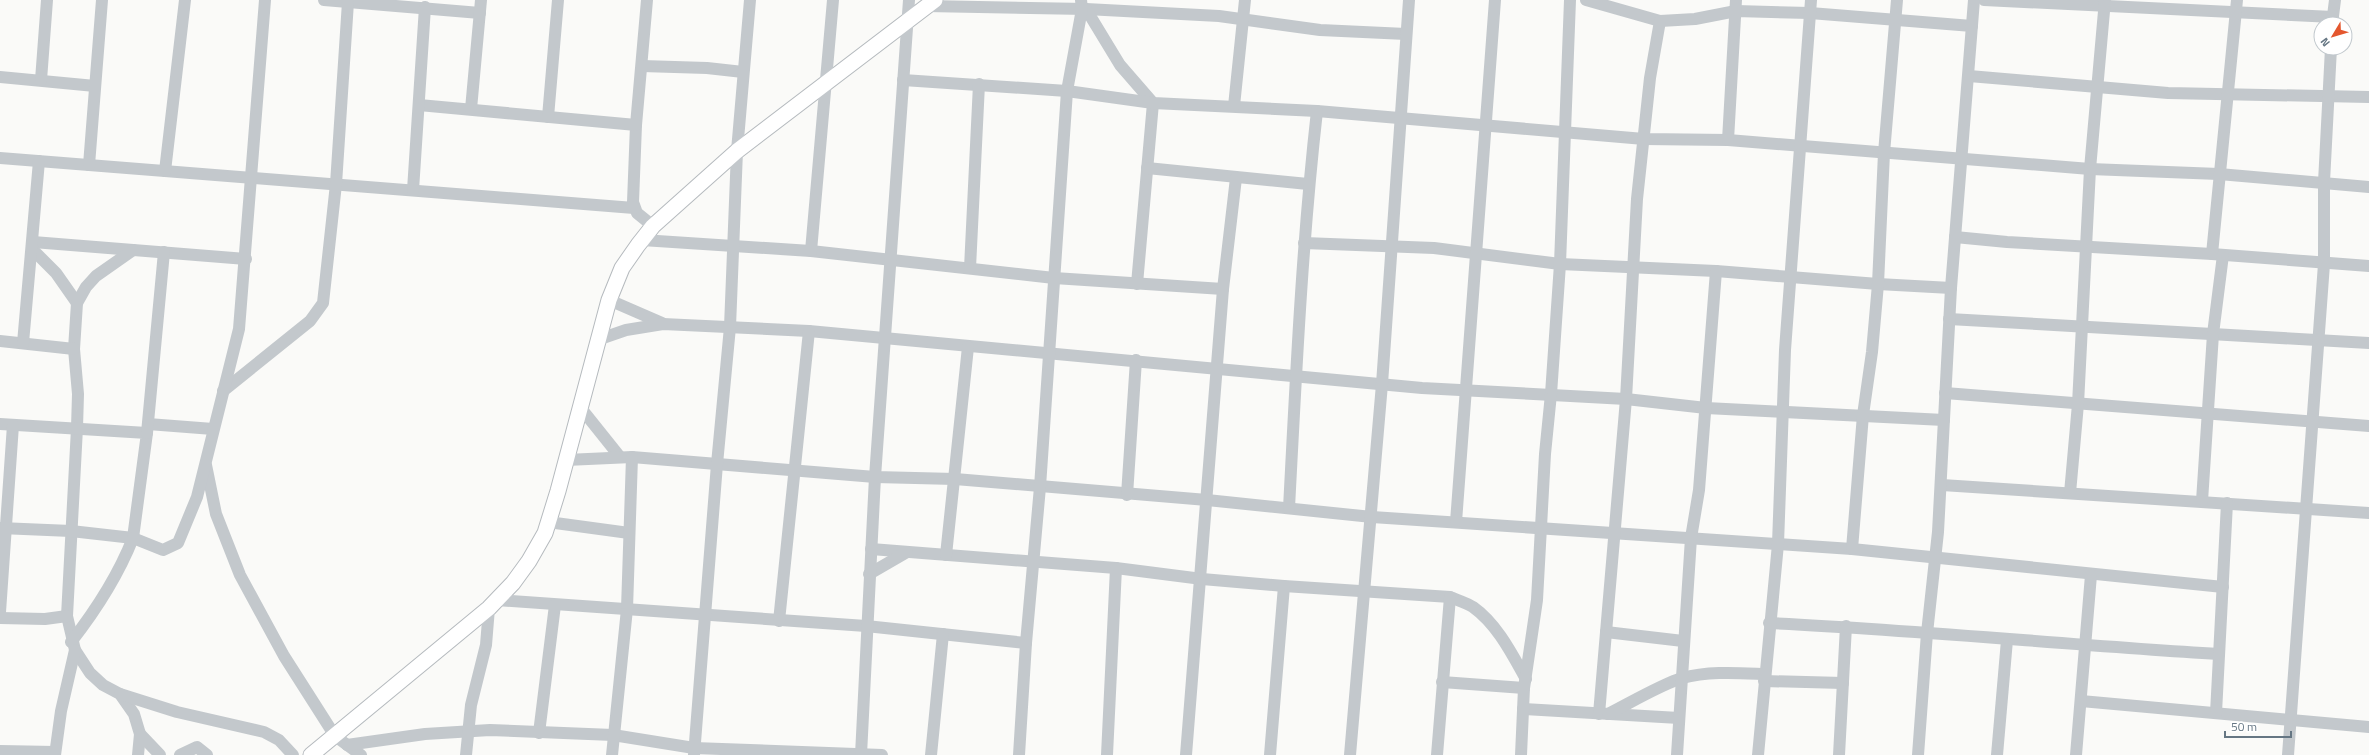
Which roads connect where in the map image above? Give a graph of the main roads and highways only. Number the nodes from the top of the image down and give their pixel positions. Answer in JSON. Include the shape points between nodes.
{"nodes":[{"id":1,"x":930,"y":3,"type":"edge"},
{"id":2,"x":311,"y":755,"type":"edge"}],
"edges":[{"from":1,"to":2,"type":"main road","via":[[738,151],[653,226],[622,268],[609,300],[548,522],[529,561],[493,604]]}]}
